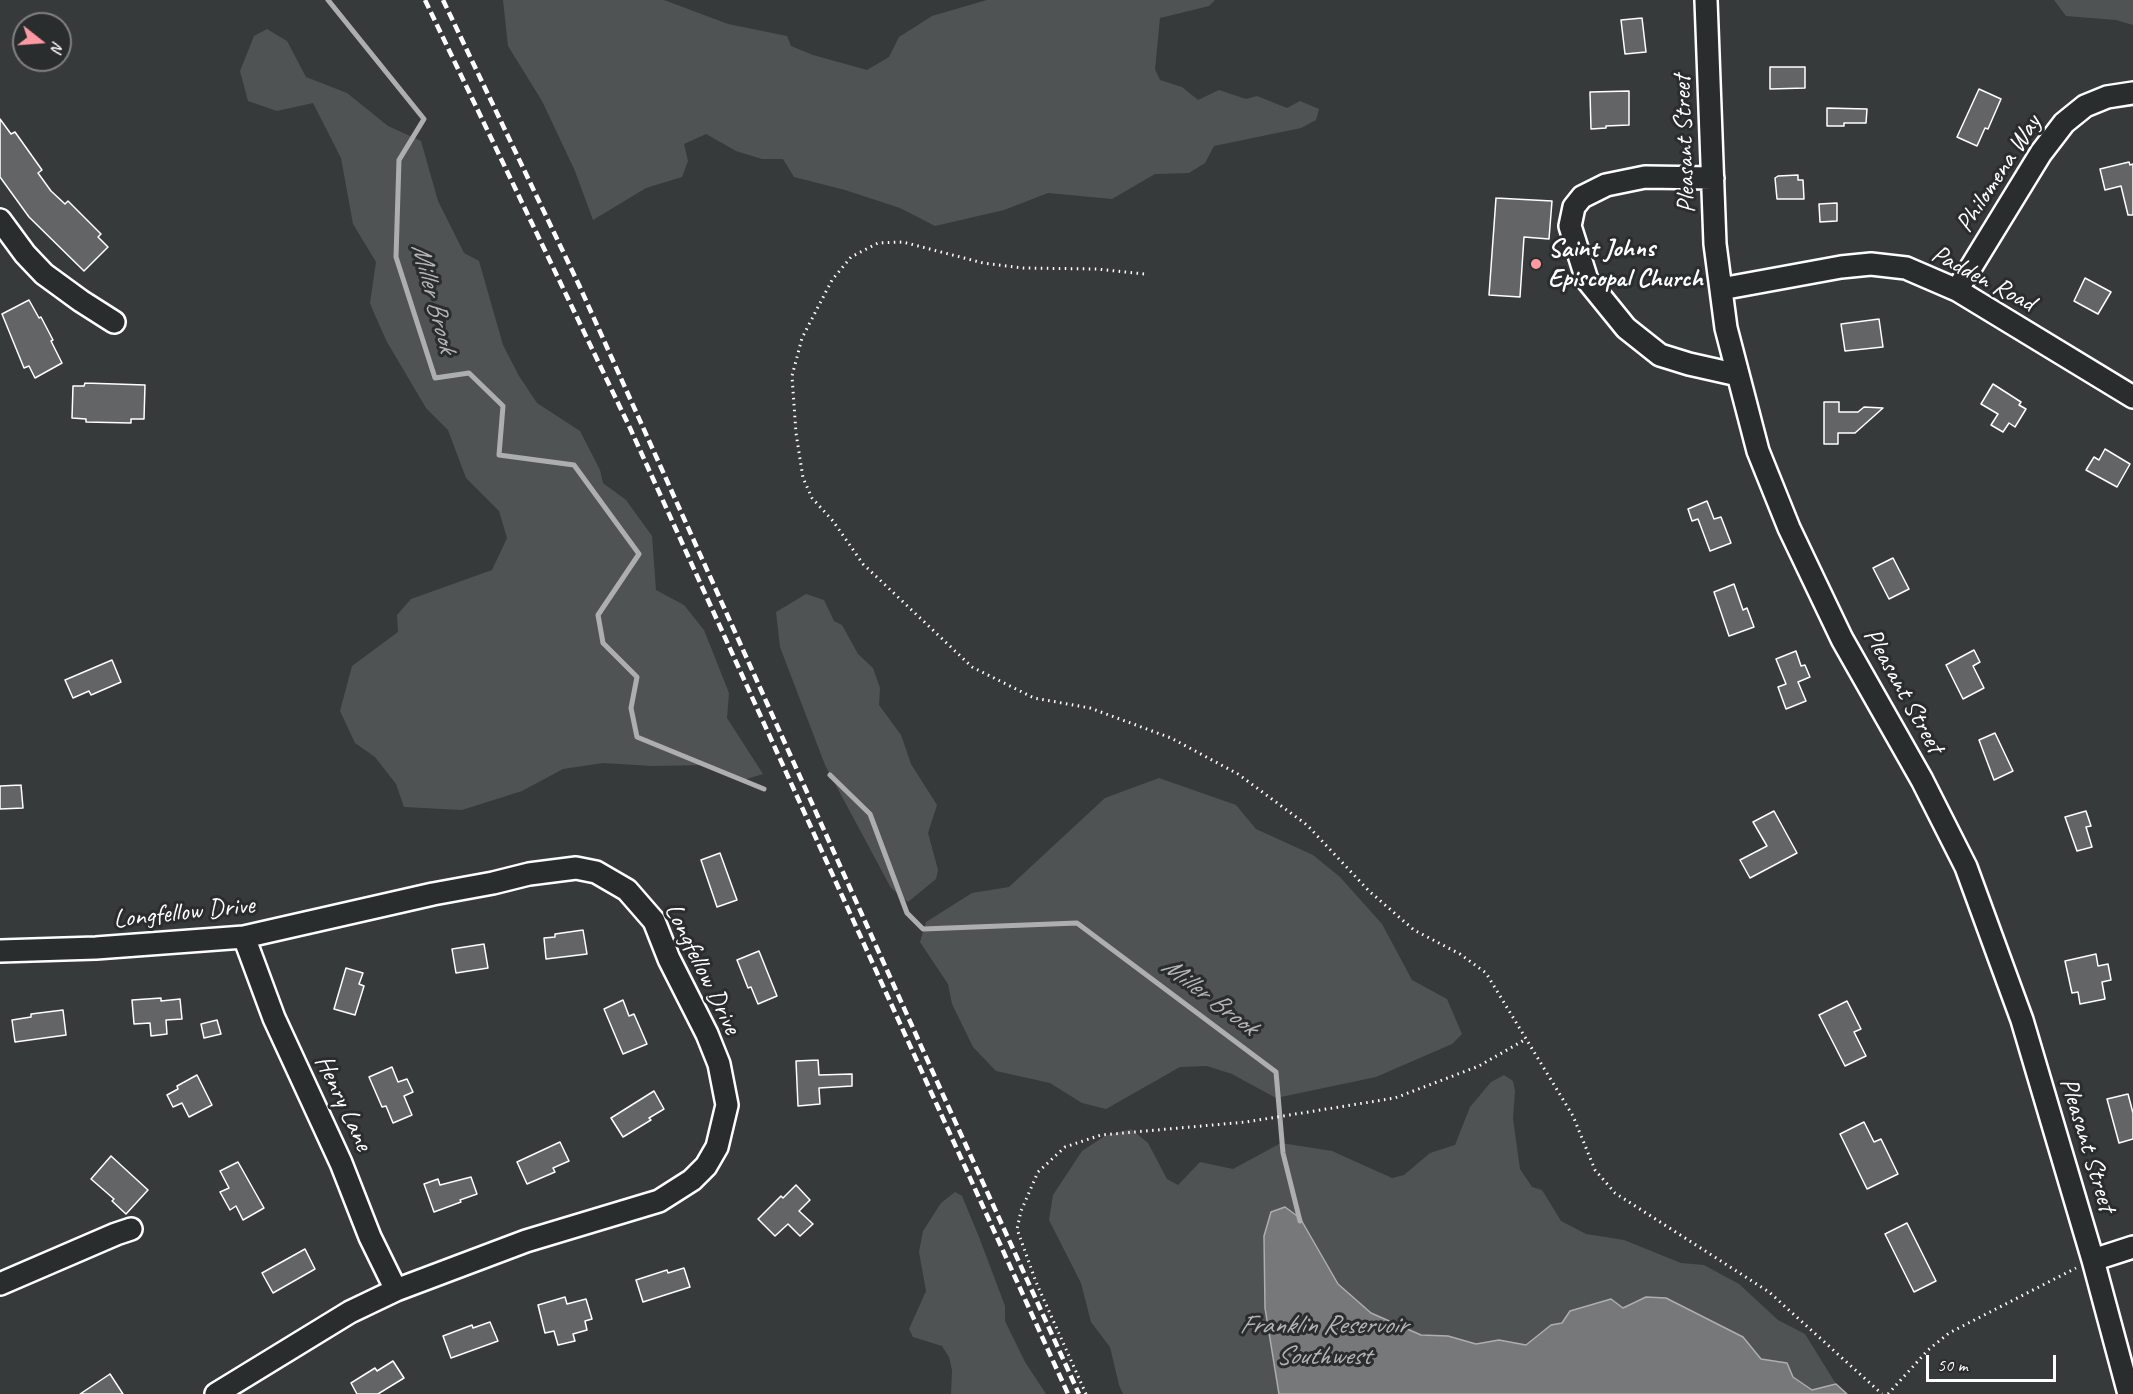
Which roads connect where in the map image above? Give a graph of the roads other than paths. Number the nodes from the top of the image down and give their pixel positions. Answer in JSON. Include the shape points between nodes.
{"nodes":[{"id":1,"x":1706,"y":0,"type":"edge"},
{"id":2,"x":2133,"y":93,"type":"edge"},
{"id":3,"x":1713,"y":178,"type":"junction"},
{"id":4,"x":0,"y":220,"type":"edge"},
{"id":5,"x":1721,"y":289,"type":"junction"},
{"id":6,"x":1958,"y":290,"type":"junction"},
{"id":7,"x":114,"y":322,"type":"dead end"},
{"id":8,"x":1738,"y":375,"type":"junction"},
{"id":9,"x":2133,"y":397,"type":"edge"},
{"id":10,"x":244,"y":937,"type":"junction"},
{"id":11,"x":0,"y":951,"type":"edge"},
{"id":12,"x":131,"y":1229,"type":"dead end"},
{"id":13,"x":2133,"y":1246,"type":"edge"},
{"id":14,"x":2093,"y":1260,"type":"junction"},
{"id":15,"x":0,"y":1284,"type":"edge"},
{"id":16,"x":396,"y":1290,"type":"junction"},
{"id":17,"x":216,"y":1394,"type":"edge"},
{"id":18,"x":2129,"y":1394,"type":"edge"}],
"edges":[{"from":1,"to":3,"type":"street","name":"Pleasant Street"},
{"from":2,"to":6,"type":"street","name":"Philomena Way","via":[[2108,96],[2085,106],[2064,123],[2041,153]]},
{"from":3,"to":5,"type":"street","name":"Pleasant Street"},
{"from":3,"to":8,"type":"street","via":[[1645,177],[1606,184],[1582,197],[1574,207],[1570,226],[1587,280],[1626,328],[1660,356]]},
{"from":4,"to":7,"type":"street","via":[[44,274]]},
{"from":5,"to":6,"type":"street","name":"Padden Road","via":[[1871,264],[1906,268]]},
{"from":5,"to":8,"type":"street","name":"Pleasant Street"},
{"from":6,"to":9,"type":"street","name":"Padden Road"},
{"from":8,"to":14,"type":"street","name":"Pleasant Street","via":[[1758,451],[1789,528],[1842,639],[1966,867],[2022,1020]]},
{"from":10,"to":11,"type":"street","name":"Longfellow Drive"},
{"from":10,"to":16,"type":"street","name":"Henry Lane","via":[[274,1018]]},
{"from":10,"to":16,"type":"street","name":"Longfellow Drive","via":[[529,874],[576,868],[596,872],[627,890],[654,921],[707,1034],[719,1064],[727,1105],[717,1147],[692,1180],[659,1201],[525,1242]]},
{"from":12,"to":15,"type":"street"},
{"from":13,"to":14,"type":"street"},
{"from":14,"to":18,"type":"street","name":"Pleasant Street"},
{"from":16,"to":17,"type":"street","name":"Longfellow Drive","via":[[350,1312]]}]}
